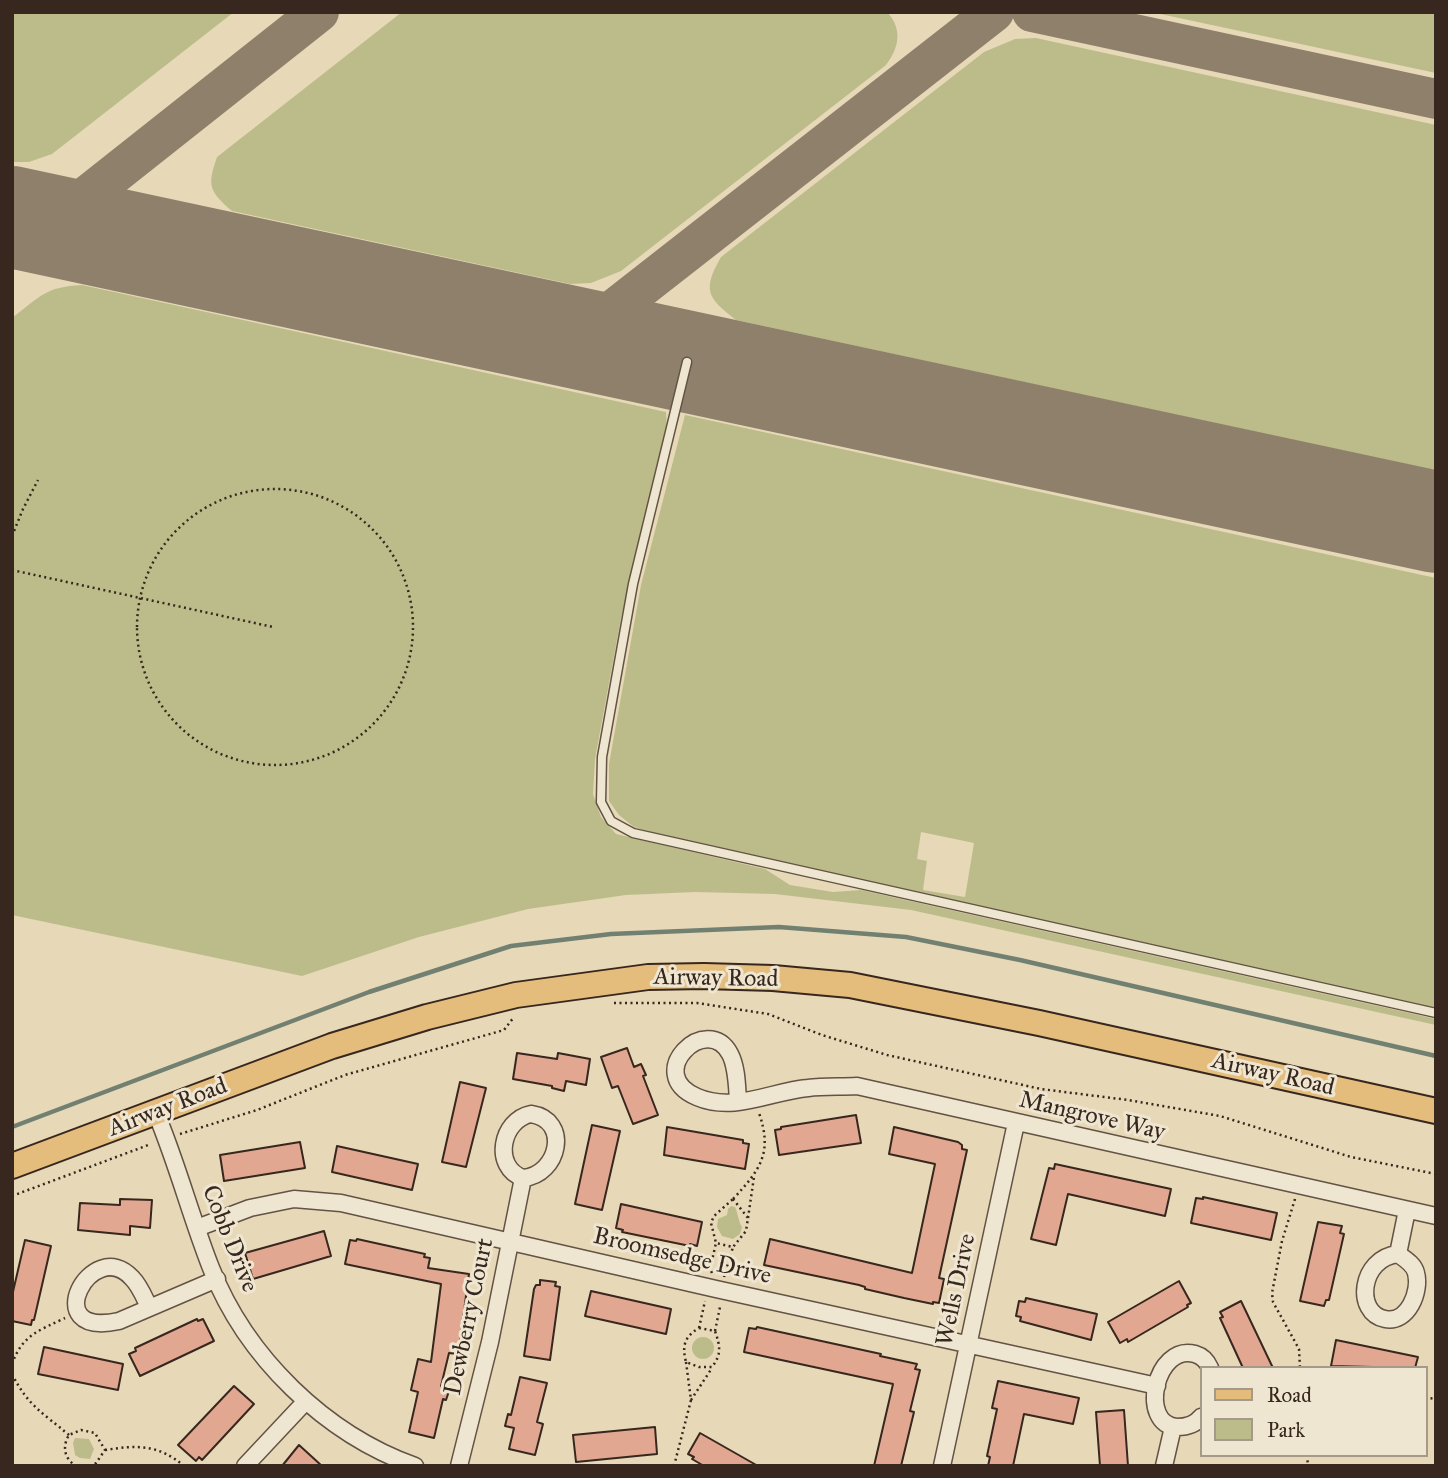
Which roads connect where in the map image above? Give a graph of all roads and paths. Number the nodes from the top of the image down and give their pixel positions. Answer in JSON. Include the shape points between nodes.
{"nodes":[{"id":1,"x":687,"y":362,"type":"dead end"},
{"id":2,"x":38,"y":480,"type":"dead end"},
{"id":3,"x":12,"y":536,"type":"edge"},
{"id":4,"x":12,"y":570,"type":"edge"},
{"id":5,"x":140,"y":598,"type":"junction"},
{"id":6,"x":273,"y":627,"type":"dead end"},
{"id":7,"x":607,"y":1003,"type":"dead end"},
{"id":8,"x":1436,"y":1013,"type":"edge"},
{"id":9,"x":516,"y":1015,"type":"dead end"},
{"id":10,"x":746,"y":1101,"type":"junction"},
{"id":11,"x":1436,"y":1111,"type":"edge"},
{"id":12,"x":156,"y":1113,"type":"junction"},
{"id":13,"x":1016,"y":1123,"type":"junction"},
{"id":14,"x":167,"y":1138,"type":"junction"},
{"id":15,"x":12,"y":1166,"type":"edge"},
{"id":16,"x":1436,"y":1174,"type":"edge"},
{"id":17,"x":754,"y":1177,"type":"junction"},
{"id":18,"x":523,"y":1178,"type":"dead end"},
{"id":19,"x":1298,"y":1186,"type":"junction"},
{"id":20,"x":12,"y":1196,"type":"edge"},
{"id":21,"x":733,"y":1199,"type":"junction"},
{"id":22,"x":1407,"y":1210,"type":"junction"},
{"id":23,"x":1436,"y":1216,"type":"edge"},
{"id":24,"x":748,"y":1218,"type":"junction"},
{"id":25,"x":197,"y":1228,"type":"junction"},
{"id":26,"x":741,"y":1230,"type":"dead end"},
{"id":27,"x":746,"y":1231,"type":"junction"},
{"id":28,"x":510,"y":1240,"type":"junction"},
{"id":29,"x":716,"y":1243,"type":"junction"},
{"id":30,"x":733,"y":1247,"type":"junction"},
{"id":31,"x":1398,"y":1254,"type":"dead end"},
{"id":32,"x":217,"y":1279,"type":"junction"},
{"id":33,"x":716,"y":1289,"type":"junction"},
{"id":34,"x":149,"y":1307,"type":"junction"},
{"id":35,"x":78,"y":1311,"type":"junction"},
{"id":36,"x":699,"y":1328,"type":"junction"},
{"id":37,"x":715,"y":1331,"type":"junction"},
{"id":38,"x":969,"y":1343,"type":"junction"},
{"id":39,"x":712,"y":1349,"type":"dead end"},
{"id":40,"x":720,"y":1350,"type":"junction"},
{"id":41,"x":686,"y":1362,"type":"junction"},
{"id":42,"x":12,"y":1364,"type":"edge"},
{"id":43,"x":1208,"y":1366,"type":"edge"},
{"id":44,"x":1300,"y":1366,"type":"edge"},
{"id":45,"x":712,"y":1367,"type":"junction"},
{"id":46,"x":12,"y":1374,"type":"edge"},
{"id":47,"x":1157,"y":1386,"type":"junction"},
{"id":48,"x":306,"y":1401,"type":"junction"},
{"id":49,"x":691,"y":1401,"type":"junction"},
{"id":50,"x":1200,"y":1418,"type":"edge"},
{"id":51,"x":1173,"y":1427,"type":"junction"},
{"id":52,"x":69,"y":1435,"type":"junction"},
{"id":53,"x":104,"y":1450,"type":"junction"},
{"id":54,"x":92,"y":1456,"type":"dead end"},
{"id":55,"x":99,"y":1460,"type":"junction"},
{"id":56,"x":77,"y":1466,"type":"edge"},
{"id":57,"x":91,"y":1466,"type":"edge"},
{"id":58,"x":184,"y":1466,"type":"edge"},
{"id":59,"x":244,"y":1466,"type":"edge"},
{"id":60,"x":415,"y":1466,"type":"edge"},
{"id":61,"x":459,"y":1466,"type":"edge"},
{"id":62,"x":674,"y":1466,"type":"edge"},
{"id":63,"x":942,"y":1466,"type":"edge"},
{"id":64,"x":1164,"y":1466,"type":"edge"}],
"edges":[{"from":1,"to":8,"type":"lane","via":[[633,584],[602,757],[601,802],[611,821],[633,833]]},
{"from":2,"to":3,"type":"path"},
{"from":4,"to":5,"type":"path"},
{"from":5,"to":5,"type":"path","via":[[143,581],[166,539],[203,507],[248,490],[296,489],[338,503],[380,537],[399,564],[412,605],[412,649],[399,690],[373,725],[338,751],[296,764],[253,764],[207,748],[169,718],[144,676],[135,629]]},
{"from":5,"to":6,"type":"path"},
{"from":7,"to":16,"type":"path","via":[[698,1003],[768,1014],[887,1055],[1041,1089],[1220,1116],[1351,1157]]},
{"from":9,"to":14,"type":"path","via":[[504,1030],[345,1075],[257,1110]]},
{"from":10,"to":10,"type":"street","name":"Mangrove Way","via":[[701,1099],[687,1093],[677,1076],[685,1048],[701,1040],[723,1045]]},
{"from":10,"to":13,"type":"street","name":"Mangrove Way","via":[[807,1088],[857,1086]]},
{"from":10,"to":17,"type":"path","via":[[764,1131],[764,1156]]},
{"from":11,"to":12,"type":"main road","name":"Airway Road","via":[[850,985],[704,976],[648,977],[516,995],[427,1017],[332,1046]]},
{"from":12,"to":14,"type":"street","name":"Cobb Drive"},
{"from":12,"to":15,"type":"main road","name":"Airway Road"},
{"from":13,"to":19,"type":"street","name":"Mangrove Way"},
{"from":13,"to":38,"type":"street","name":"Wells Drive"},
{"from":14,"to":20,"type":"path"},
{"from":14,"to":25,"type":"street","name":"Cobb Drive"},
{"from":17,"to":21,"type":"path"},
{"from":17,"to":24,"type":"path"},
{"from":18,"to":28,"type":"street","name":"Dewberry Court"},
{"from":19,"to":22,"type":"street","name":"Mangrove Way"},
{"from":19,"to":44,"type":"path","via":[[1272,1293],[1299,1349]]},
{"from":21,"to":24,"type":"path"},
{"from":21,"to":29,"type":"path","via":[[711,1223]]},
{"from":22,"to":23,"type":"street","name":"Mangrove Way"},
{"from":22,"to":31,"type":"street"},
{"from":24,"to":27,"type":"path"},
{"from":25,"to":28,"type":"street","name":"Broomsedge Drive","via":[[250,1208],[294,1199],[341,1203]]},
{"from":25,"to":32,"type":"street","name":"Cobb Drive"},
{"from":26,"to":27,"type":"path"},
{"from":27,"to":30,"type":"path"},
{"from":28,"to":33,"type":"street","name":"Broomsedge Drive"},
{"from":28,"to":61,"type":"street","name":"Dewberry Court"},
{"from":29,"to":30,"type":"path"},
{"from":29,"to":33,"type":"path","via":[[710,1269]]},
{"from":30,"to":33,"type":"path","via":[[727,1272]]},
{"from":32,"to":34,"type":"street"},
{"from":32,"to":48,"type":"street","name":"Cobb Drive","via":[[265,1357]]},
{"from":33,"to":36,"type":"path","via":[[705,1301]]},
{"from":33,"to":37,"type":"path","via":[[721,1303]]},
{"from":33,"to":38,"type":"street","name":"Broomsedge Drive"},
{"from":34,"to":35,"type":"street","via":[[104,1324],[92,1323]]},
{"from":34,"to":35,"type":"street","via":[[133,1279],[115,1268],[96,1272],[81,1283],[76,1293]]},
{"from":35,"to":42,"type":"path","via":[[27,1338]]},
{"from":36,"to":37,"type":"path"},
{"from":36,"to":41,"type":"path","via":[[683,1345]]},
{"from":37,"to":40,"type":"path"},
{"from":38,"to":47,"type":"street","name":"Broomsedge Drive"},
{"from":38,"to":63,"type":"street","name":"Wells Drive"},
{"from":39,"to":40,"type":"path"},
{"from":40,"to":45,"type":"path"},
{"from":41,"to":45,"type":"path"},
{"from":41,"to":49,"type":"path"},
{"from":43,"to":47,"type":"street","via":[[1200,1355],[1186,1351],[1172,1356]]},
{"from":45,"to":49,"type":"path"},
{"from":46,"to":52,"type":"path","via":[[30,1404]]},
{"from":47,"to":51,"type":"street","via":[[1155,1409],[1162,1421]]},
{"from":48,"to":59,"type":"street"},
{"from":48,"to":60,"type":"street","name":"Cobb Drive","via":[[338,1425]]},
{"from":49,"to":62,"type":"path"},
{"from":50,"to":51,"type":"street","via":[[1187,1427]]},
{"from":51,"to":64,"type":"street"},
{"from":52,"to":53,"type":"path","via":[[89,1430],[99,1437]]},
{"from":52,"to":56,"type":"path","via":[[66,1457]]},
{"from":53,"to":55,"type":"path"},
{"from":53,"to":58,"type":"path","via":[[153,1448]]},
{"from":54,"to":55,"type":"path"},
{"from":55,"to":57,"type":"path"}]}
